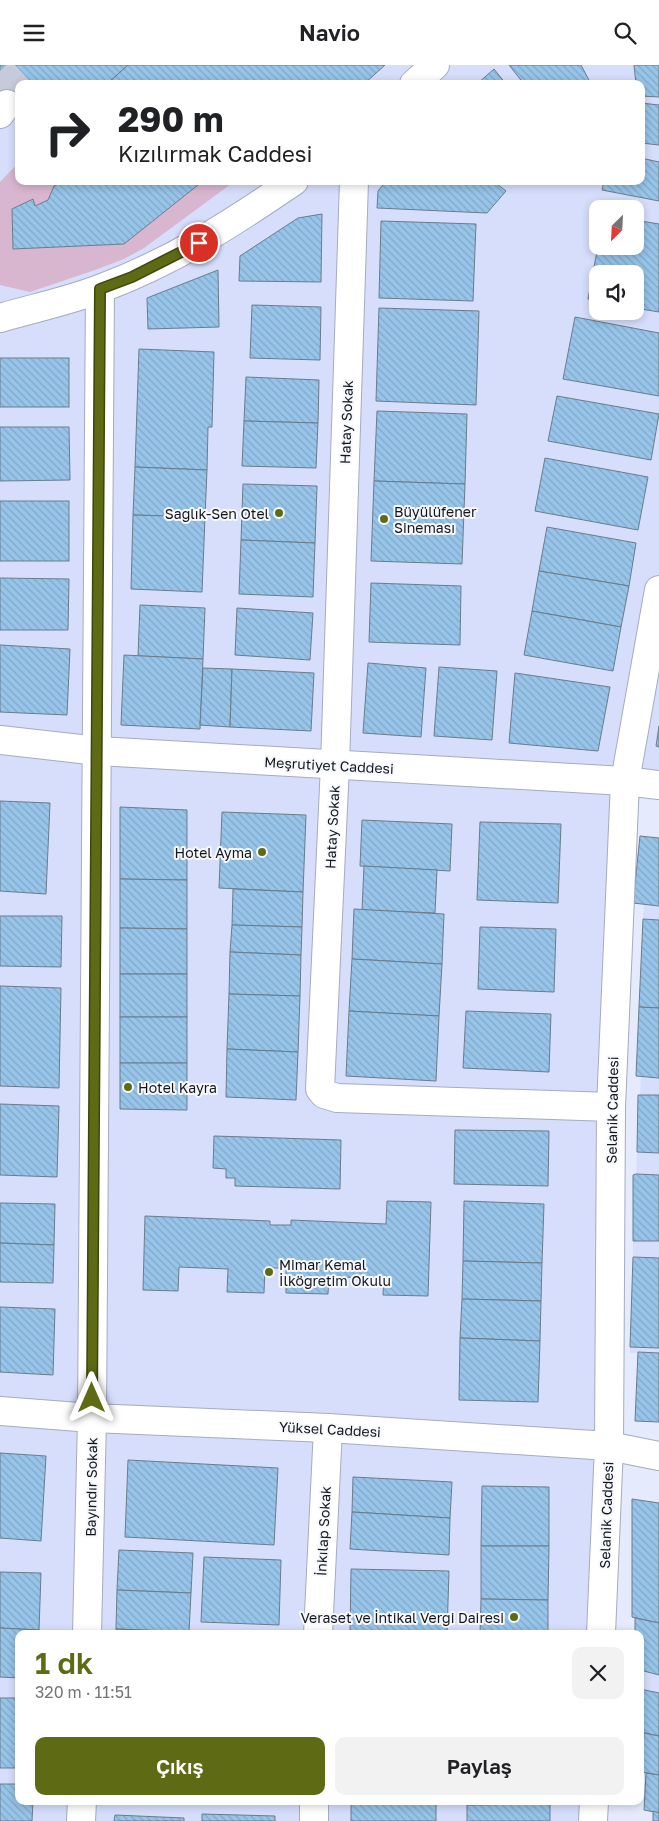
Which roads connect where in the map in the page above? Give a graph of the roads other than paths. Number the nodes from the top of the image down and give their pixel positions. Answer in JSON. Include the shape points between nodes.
{"nodes":[{"id":1,"x":435,"y":65,"type":"edge"},
{"id":2,"x":418,"y":80,"type":"edge"},
{"id":3,"x":288,"y":185,"type":"edge"},
{"id":4,"x":354,"y":185,"type":"edge"},
{"id":5,"x":100,"y":289,"type":"junction"},
{"id":6,"x":0,"y":304,"type":"edge"},
{"id":7,"x":26,"y":310,"type":"junction"},
{"id":8,"x":0,"y":318,"type":"edge"},
{"id":9,"x":659,"y":589,"type":"edge"},
{"id":10,"x":0,"y":740,"type":"edge"},
{"id":11,"x":98,"y":751,"type":"junction"},
{"id":12,"x":335,"y":765,"type":"junction"},
{"id":13,"x":624,"y":781,"type":"junction"},
{"id":14,"x":659,"y":785,"type":"edge"},
{"id":15,"x":611,"y":1107,"type":"junction"},
{"id":16,"x":0,"y":1411,"type":"edge"},
{"id":17,"x":92,"y":1418,"type":"junction"},
{"id":18,"x":328,"y":1429,"type":"junction"},
{"id":19,"x":608,"y":1445,"type":"junction"},
{"id":20,"x":659,"y":1456,"type":"edge"},
{"id":21,"x":87,"y":1630,"type":"edge"},
{"id":22,"x":318,"y":1630,"type":"edge"},
{"id":23,"x":601,"y":1630,"type":"edge"},
{"id":24,"x":82,"y":1805,"type":"edge"},
{"id":25,"x":314,"y":1805,"type":"edge"},
{"id":26,"x":594,"y":1805,"type":"edge"},
{"id":27,"x":82,"y":1821,"type":"edge"},
{"id":28,"x":314,"y":1821,"type":"edge"},
{"id":29,"x":593,"y":1821,"type":"edge"}],
"edges":[{"from":1,"to":2,"type":"street"},
{"from":3,"to":5,"type":"street","via":[[172,258]]},
{"from":4,"to":12,"type":"street","name":"Hatay Sokak"},
{"from":5,"to":7,"type":"street"},
{"from":5,"to":11,"type":"street","name":"Bayındır Sokak"},
{"from":6,"to":7,"type":"street"},
{"from":7,"to":8,"type":"street"},
{"from":9,"to":13,"type":"street","name":"Selanik Caddesi"},
{"from":10,"to":11,"type":"street","name":"Meşrutiyet Caddesi"},
{"from":11,"to":12,"type":"street","name":"Meşrutiyet Caddesi"},
{"from":11,"to":17,"type":"street","name":"Bayındır Sokak"},
{"from":12,"to":13,"type":"street","name":"Meşrutiyet Caddesi"},
{"from":12,"to":15,"type":"street","name":"Hatay Sokak","via":[[320,1082],[324,1094],[336,1098]]},
{"from":13,"to":14,"type":"street","name":"Meşrutiyet Caddesi"},
{"from":13,"to":15,"type":"street","name":"Selanik Caddesi"},
{"from":15,"to":19,"type":"street","name":"Selanik Caddesi"},
{"from":16,"to":17,"type":"street","name":"Yüksel Caddesi"},
{"from":17,"to":18,"type":"street","name":"Yüksel Caddesi"},
{"from":17,"to":21,"type":"street","name":"Bayındır Sokak"},
{"from":18,"to":19,"type":"street","name":"Yüksel Caddesi"},
{"from":18,"to":22,"type":"street","name":"İnkılap Sokak"},
{"from":19,"to":20,"type":"street","name":"Yüksel Caddesi"},
{"from":19,"to":23,"type":"street","name":"Selanik Caddesi"},
{"from":24,"to":27,"type":"street"},
{"from":25,"to":28,"type":"street"},
{"from":26,"to":29,"type":"street"}]}
